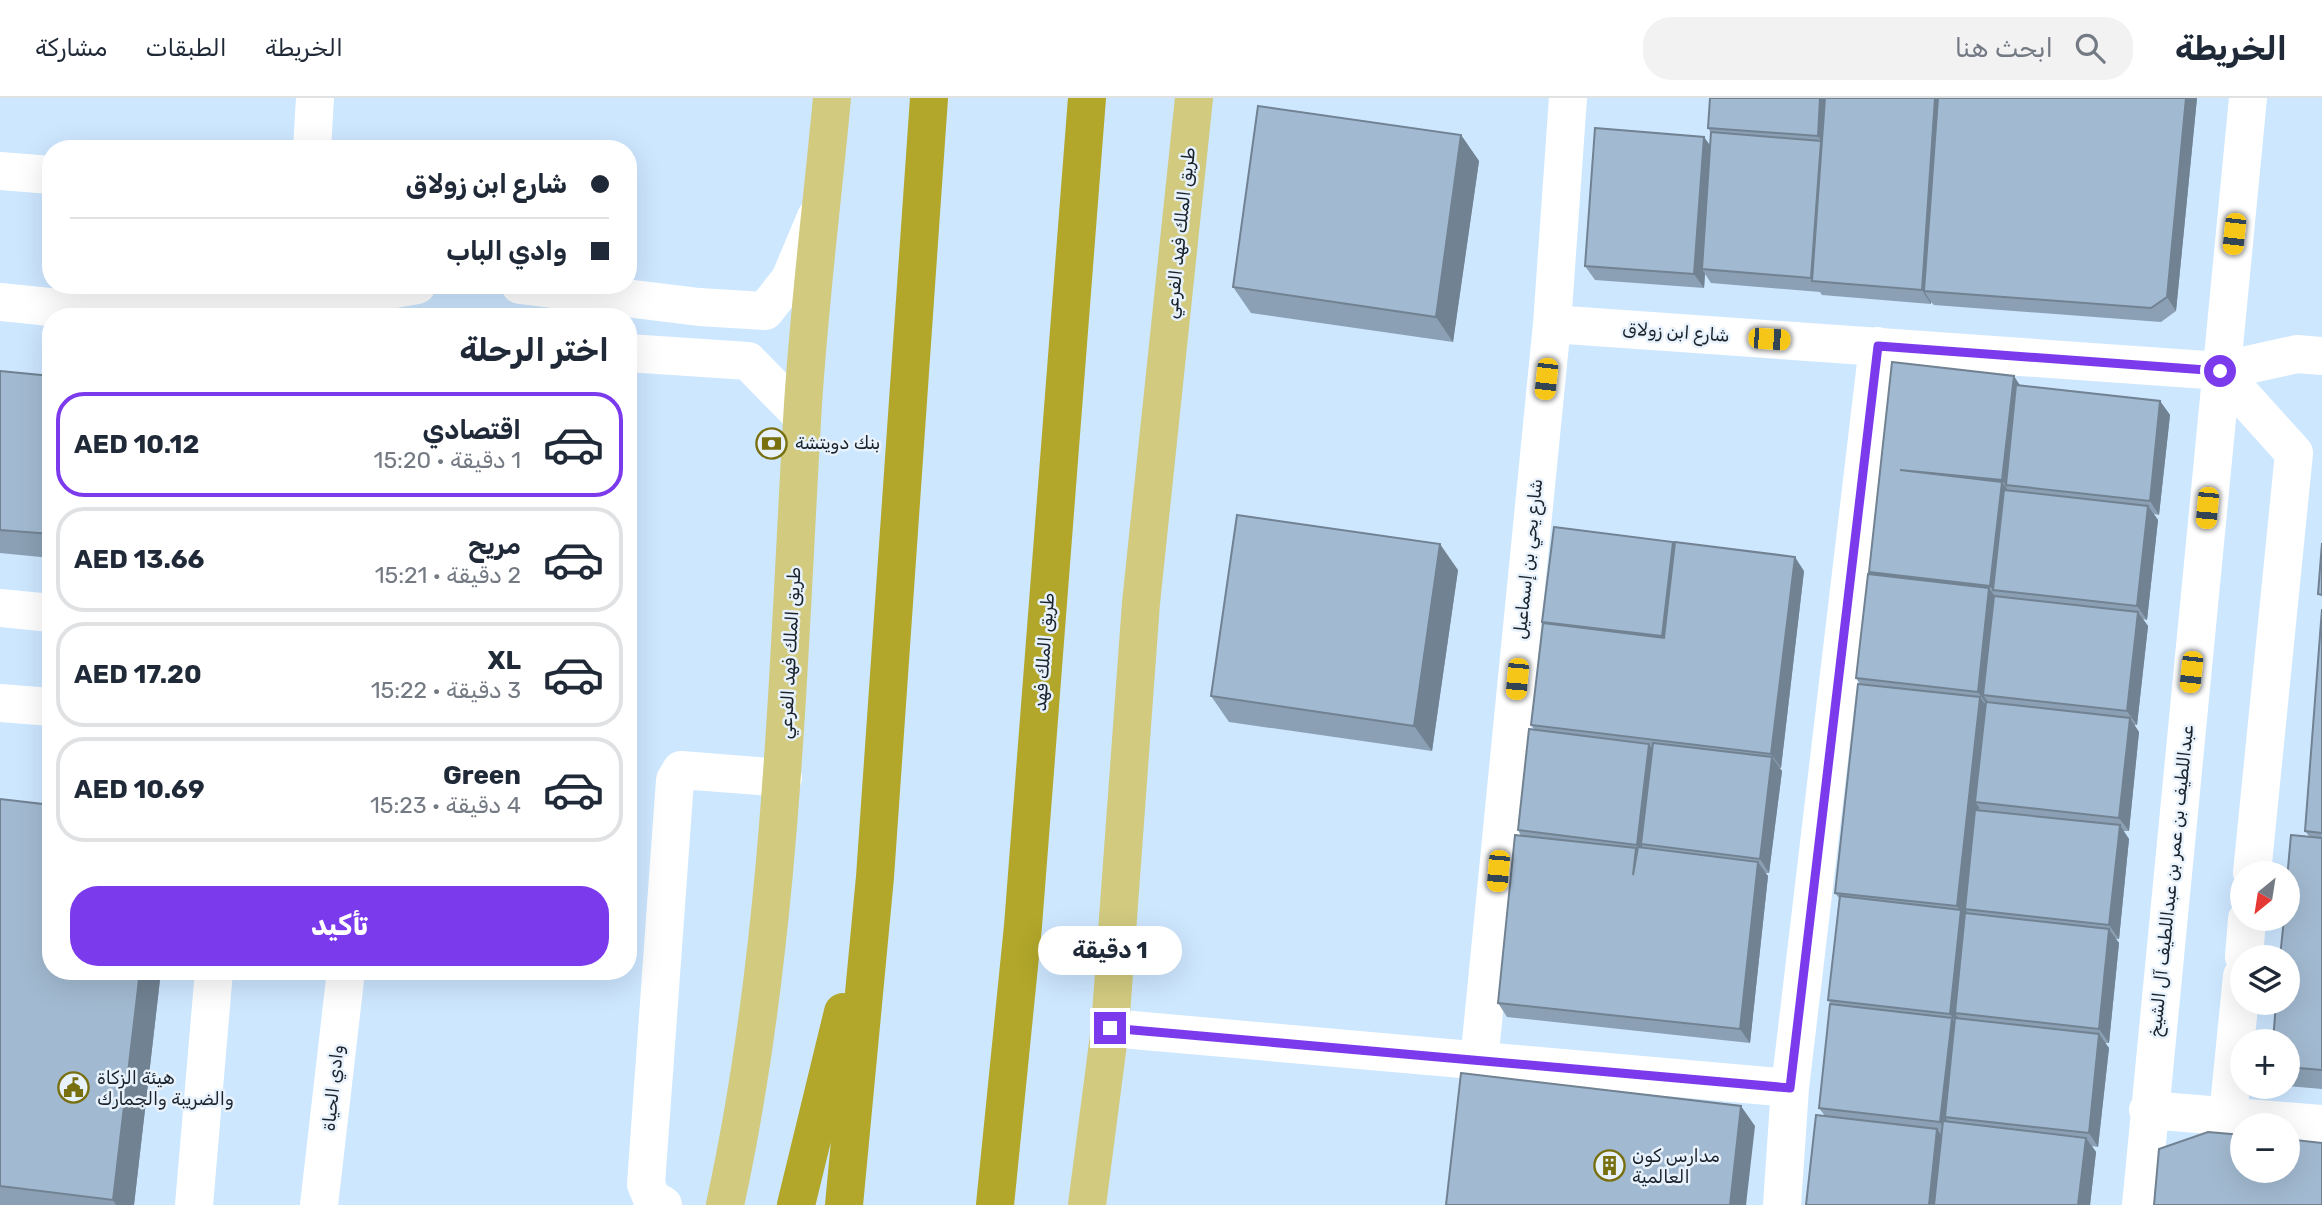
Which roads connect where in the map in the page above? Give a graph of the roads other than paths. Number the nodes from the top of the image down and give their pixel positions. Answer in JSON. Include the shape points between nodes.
{"nodes":[{"id":1,"x":315,"y":98,"type":"edge"},
{"id":2,"x":832,"y":98,"type":"edge"},
{"id":3,"x":929,"y":98,"type":"edge"},
{"id":4,"x":1087,"y":98,"type":"edge"},
{"id":5,"x":1194,"y":98,"type":"edge"},
{"id":6,"x":1569,"y":98,"type":"edge"},
{"id":7,"x":2248,"y":98,"type":"edge"},
{"id":8,"x":313,"y":140,"type":"edge"},
{"id":9,"x":0,"y":171,"type":"edge"},
{"id":10,"x":42,"y":173,"type":"edge"},
{"id":11,"x":822,"y":202,"type":"junction"},
{"id":12,"x":175,"y":294,"type":"edge"},
{"id":13,"x":366,"y":294,"type":"edge"},
{"id":14,"x":593,"y":294,"type":"edge"},
{"id":15,"x":273,"y":296,"type":"edge"},
{"id":16,"x":0,"y":302,"type":"edge"},
{"id":17,"x":64,"y":308,"type":"edge"},
{"id":18,"x":142,"y":308,"type":"edge"},
{"id":19,"x":186,"y":308,"type":"edge"},
{"id":20,"x":1552,"y":324,"type":"junction"},
{"id":21,"x":1878,"y":346,"type":"junction"},
{"id":22,"x":637,"y":354,"type":"edge"},
{"id":23,"x":2322,"y":356,"type":"edge"},
{"id":24,"x":2220,"y":371,"type":"junction"},
{"id":25,"x":802,"y":416,"type":"junction"},
{"id":26,"x":0,"y":608,"type":"edge"},
{"id":27,"x":42,"y":612,"type":"edge"},
{"id":28,"x":0,"y":703,"type":"edge"},
{"id":29,"x":42,"y":706,"type":"edge"},
{"id":30,"x":783,"y":778,"type":"junction"},
{"id":31,"x":2253,"y":861,"type":"edge"},
{"id":32,"x":876,"y":877,"type":"junction"},
{"id":33,"x":1023,"y":926,"type":"junction"},
{"id":34,"x":213,"y":980,"type":"edge"},
{"id":35,"x":345,"y":980,"type":"edge"},
{"id":36,"x":2238,"y":1015,"type":"edge"},
{"id":37,"x":1110,"y":1028,"type":"junction"},
{"id":38,"x":1479,"y":1062,"type":"junction"},
{"id":39,"x":1790,"y":1088,"type":"junction"},
{"id":40,"x":2148,"y":1110,"type":"junction"},
{"id":41,"x":2228,"y":1116,"type":"junction"},
{"id":42,"x":2322,"y":1125,"type":"edge"},
{"id":43,"x":314,"y":1195,"type":"edge"},
{"id":44,"x":194,"y":1205,"type":"edge"},
{"id":45,"x":663,"y":1205,"type":"edge"},
{"id":46,"x":725,"y":1205,"type":"edge"},
{"id":47,"x":796,"y":1205,"type":"edge"},
{"id":48,"x":844,"y":1205,"type":"edge"},
{"id":49,"x":995,"y":1205,"type":"edge"},
{"id":50,"x":1017,"y":1205,"type":"edge"},
{"id":51,"x":1087,"y":1205,"type":"edge"},
{"id":52,"x":1782,"y":1205,"type":"edge"},
{"id":53,"x":2141,"y":1205,"type":"edge"}],
"edges":[{"from":1,"to":8,"type":"street"},
{"from":2,"to":11,"type":"main road","name":"طريق الملك فهد الفرعي"},
{"from":3,"to":32,"type":"highway"},
{"from":4,"to":33,"type":"highway","name":"طريق الملك فهد"},
{"from":5,"to":37,"type":"main road","name":"طريق الملك فهد الفرعي","via":[[1141,603]]},
{"from":6,"to":20,"type":"street","name":"شارع يحي بن إسماعيل"},
{"from":7,"to":24,"type":"street","name":"عبداللطيف بن عمر بن عبداللطيف آل الشيخ"},
{"from":9,"to":10,"type":"street"},
{"from":11,"to":14,"type":"street","via":[[790,279],[765,311]]},
{"from":11,"to":25,"type":"main road","name":"طريق الملك فهد الفرعي"},
{"from":12,"to":18,"type":"street"},
{"from":13,"to":15,"type":"street","via":[[300,306]]},
{"from":15,"to":19,"type":"street"},
{"from":16,"to":17,"type":"street"},
{"from":20,"to":21,"type":"street","name":"شارع ابن زولاق"},
{"from":20,"to":38,"type":"street","name":"شارع يحي بن إسماعيل"},
{"from":21,"to":24,"type":"street","name":"شارع ابن زولاق"},
{"from":21,"to":39,"type":"street"},
{"from":22,"to":25,"type":"street","via":[[748,362]]},
{"from":23,"to":24,"type":"street","name":"شارع ابن زولاق","via":[[2297,354]]},
{"from":24,"to":31,"type":"street","via":[[2294,453]]},
{"from":24,"to":40,"type":"street","name":"عبداللطيف بن عمر بن عبداللطيف آل الشيخ"},
{"from":25,"to":30,"type":"main road","name":"طريق الملك فهد الفرعي"},
{"from":26,"to":27,"type":"street"},
{"from":28,"to":29,"type":"street"},
{"from":30,"to":45,"type":"street","via":[[681,770],[675,780],[646,1184],[652,1199]]},
{"from":30,"to":46,"type":"main road","name":"طريق الملك فهد الفرعي","via":[[747,1105]]},
{"from":32,"to":47,"type":"highway"},
{"from":32,"to":48,"type":"highway"},
{"from":33,"to":49,"type":"highway","name":"طريق الملك فهد"},
{"from":33,"to":50,"type":"highway"},
{"from":34,"to":44,"type":"street"},
{"from":35,"to":43,"type":"street","name":"وادي الحياة"},
{"from":36,"to":41,"type":"street"},
{"from":37,"to":38,"type":"street"},
{"from":37,"to":51,"type":"main road","name":"طريق الملك فهد الفرعي"},
{"from":38,"to":39,"type":"street"},
{"from":39,"to":52,"type":"street"},
{"from":40,"to":41,"type":"street"},
{"from":40,"to":53,"type":"street","name":"عبداللطيف بن عمر بن عبداللطيف آل الشيخ"},
{"from":41,"to":42,"type":"street"}]}
